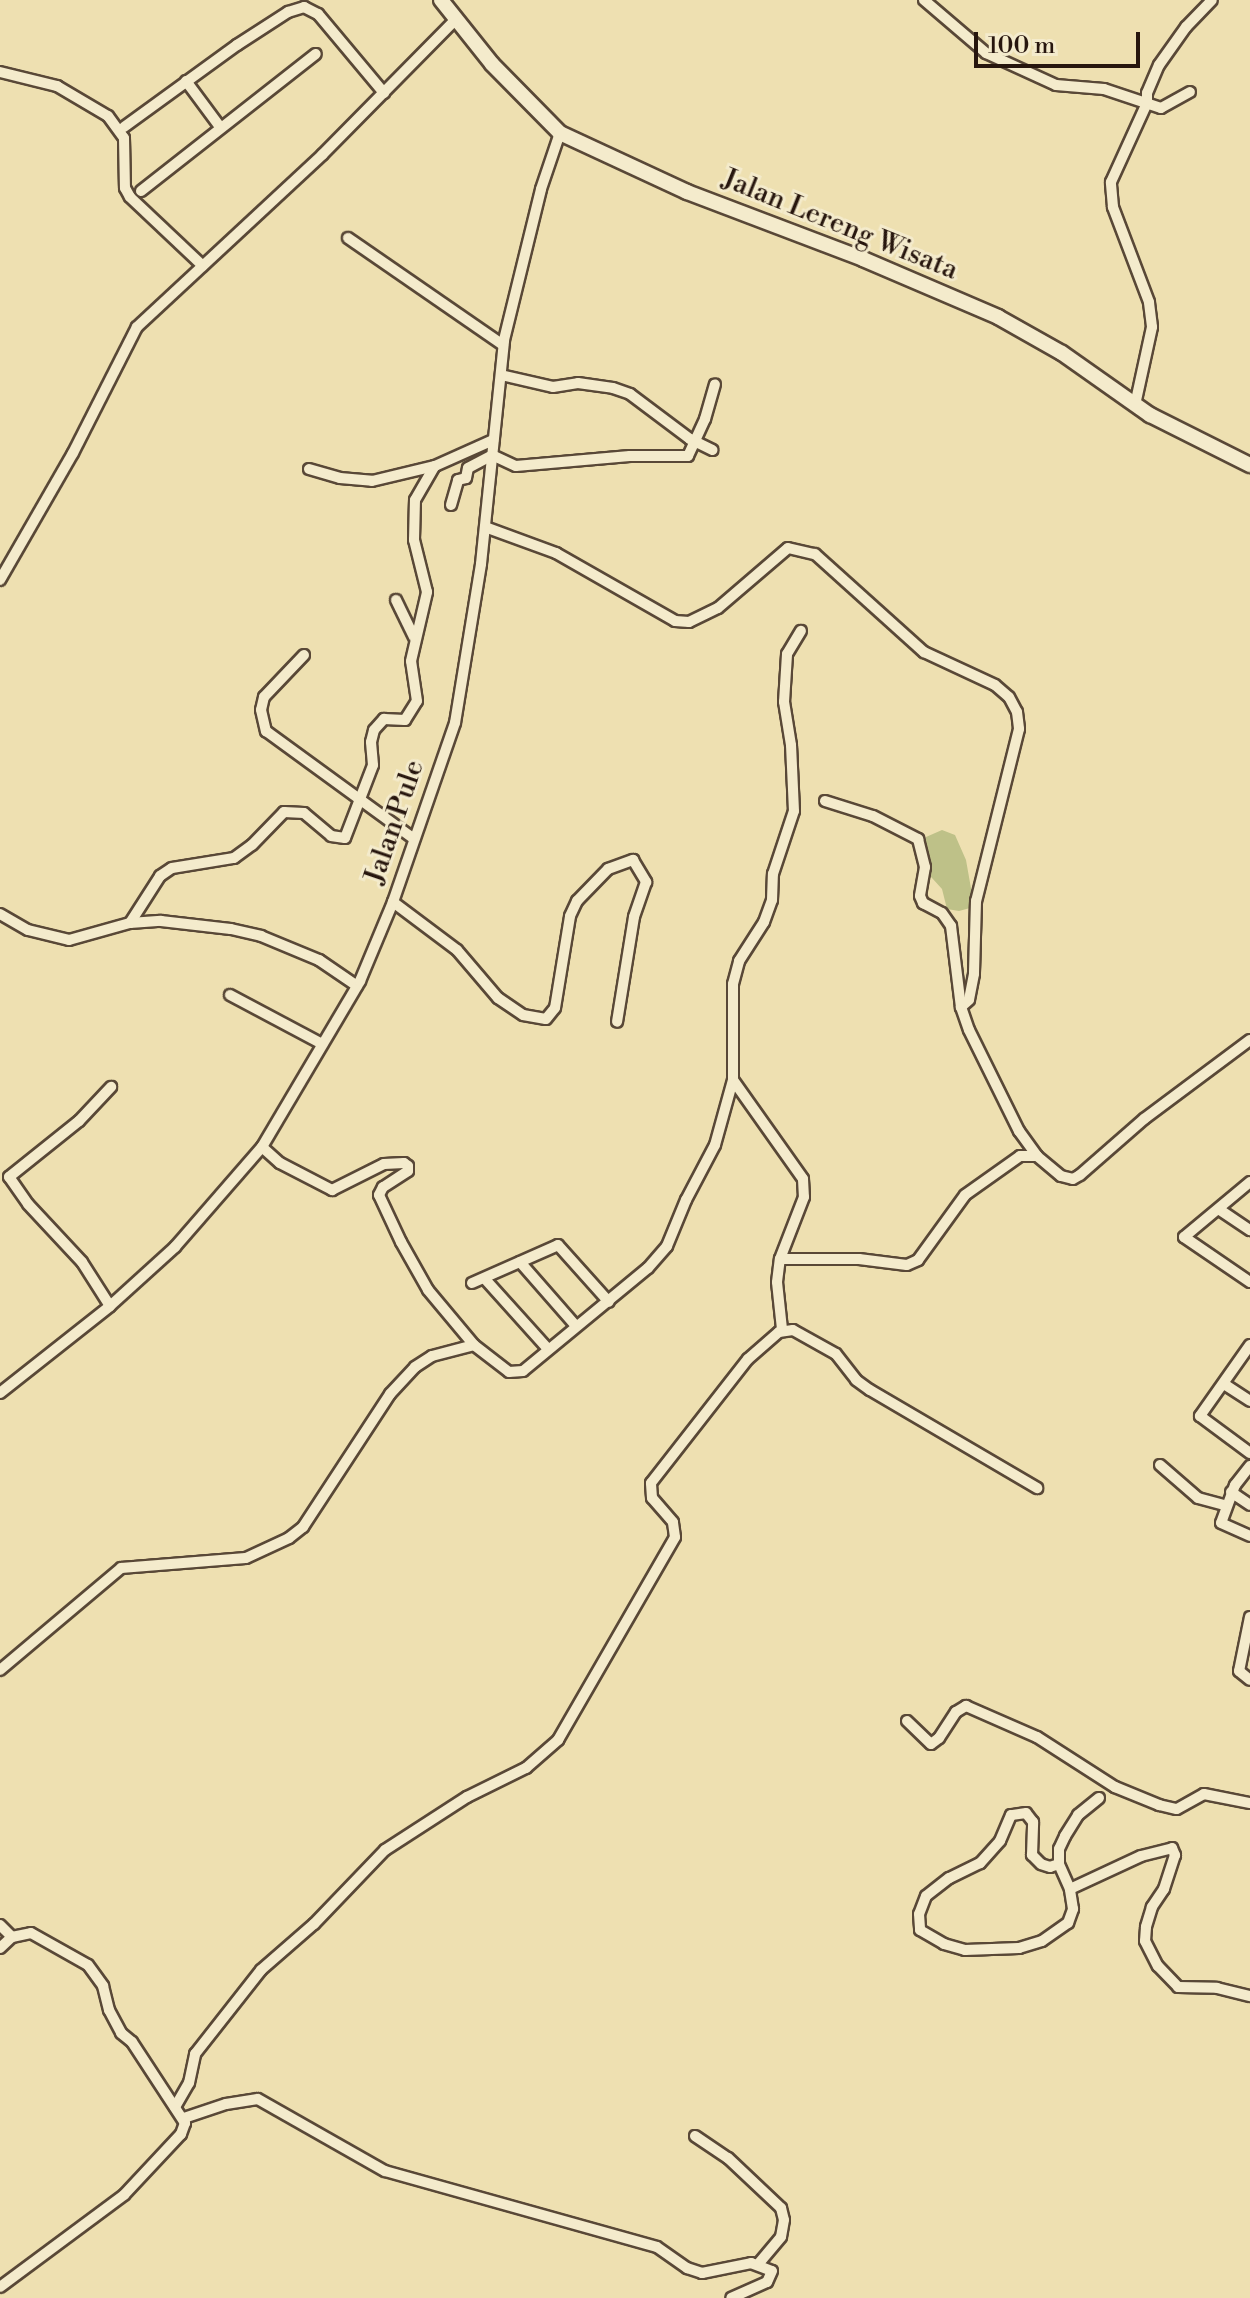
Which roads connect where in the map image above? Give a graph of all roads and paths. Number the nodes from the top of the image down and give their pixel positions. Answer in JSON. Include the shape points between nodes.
{"nodes":[{"id":1,"x":441,"y":0,"type":"edge"},
{"id":2,"x":924,"y":0,"type":"edge"},
{"id":3,"x":1212,"y":0,"type":"edge"},
{"id":4,"x":455,"y":20,"type":"junction"},
{"id":5,"x":316,"y":54,"type":"dead end"},
{"id":6,"x":0,"y":72,"type":"edge"},
{"id":7,"x":186,"y":81,"type":"junction"},
{"id":8,"x":1190,"y":92,"type":"dead end"},
{"id":9,"x":384,"y":93,"type":"junction"},
{"id":10,"x":1147,"y":103,"type":"junction"},
{"id":11,"x":124,"y":127,"type":"dead end"},
{"id":12,"x":220,"y":127,"type":"junction"},
{"id":13,"x":560,"y":133,"type":"junction"},
{"id":14,"x":141,"y":191,"type":"dead end"},
{"id":15,"x":348,"y":238,"type":"dead end"},
{"id":16,"x":203,"y":266,"type":"junction"},
{"id":17,"x":503,"y":345,"type":"junction"},
{"id":18,"x":501,"y":375,"type":"junction"},
{"id":19,"x":715,"y":384,"type":"dead end"},
{"id":20,"x":1135,"y":405,"type":"junction"},
{"id":21,"x":493,"y":440,"type":"junction"},
{"id":22,"x":695,"y":442,"type":"junction"},
{"id":23,"x":713,"y":450,"type":"dead end"},
{"id":24,"x":492,"y":455,"type":"junction"},
{"id":25,"x":1250,"y":465,"type":"edge"},
{"id":26,"x":435,"y":466,"type":"junction"},
{"id":27,"x":309,"y":469,"type":"dead end"},
{"id":28,"x":451,"y":505,"type":"dead end"},
{"id":29,"x":485,"y":527,"type":"junction"},
{"id":30,"x":0,"y":580,"type":"edge"},
{"id":31,"x":396,"y":600,"type":"dead end"},
{"id":32,"x":801,"y":631,"type":"dead end"},
{"id":33,"x":414,"y":637,"type":"junction"},
{"id":34,"x":304,"y":655,"type":"dead end"},
{"id":35,"x":361,"y":800,"type":"junction"},
{"id":36,"x":825,"y":801,"type":"dead end"},
{"id":37,"x":414,"y":839,"type":"junction"},
{"id":38,"x":393,"y":902,"type":"junction"},
{"id":39,"x":0,"y":914,"type":"edge"},
{"id":40,"x":130,"y":923,"type":"junction"},
{"id":41,"x":357,"y":986,"type":"junction"},
{"id":42,"x":230,"y":995,"type":"dead end"},
{"id":43,"x":961,"y":1007,"type":"junction"},
{"id":44,"x":617,"y":1022,"type":"dead end"},
{"id":45,"x":1250,"y":1040,"type":"edge"},
{"id":46,"x":322,"y":1044,"type":"junction"},
{"id":47,"x":733,"y":1080,"type":"junction"},
{"id":48,"x":111,"y":1087,"type":"dead end"},
{"id":49,"x":262,"y":1147,"type":"junction"},
{"id":50,"x":1037,"y":1156,"type":"junction"},
{"id":51,"x":5,"y":1180,"type":"edge"},
{"id":52,"x":1250,"y":1182,"type":"edge"},
{"id":53,"x":1220,"y":1210,"type":"junction"},
{"id":54,"x":1250,"y":1230,"type":"edge"},
{"id":55,"x":780,"y":1259,"type":"junction"},
{"id":56,"x":520,"y":1262,"type":"junction"},
{"id":57,"x":485,"y":1279,"type":"junction"},
{"id":58,"x":1250,"y":1282,"type":"edge"},
{"id":59,"x":472,"y":1283,"type":"dead end"},
{"id":60,"x":609,"y":1302,"type":"junction"},
{"id":61,"x":110,"y":1306,"type":"junction"},
{"id":62,"x":576,"y":1326,"type":"junction"},
{"id":63,"x":782,"y":1329,"type":"junction"},
{"id":64,"x":474,"y":1345,"type":"junction"},
{"id":65,"x":1249,"y":1348,"type":"edge"},
{"id":66,"x":548,"y":1349,"type":"junction"},
{"id":67,"x":1224,"y":1384,"type":"junction"},
{"id":68,"x":0,"y":1393,"type":"edge"},
{"id":69,"x":1250,"y":1401,"type":"edge"},
{"id":70,"x":1250,"y":1453,"type":"edge"},
{"id":71,"x":1160,"y":1465,"type":"dead end"},
{"id":72,"x":1250,"y":1466,"type":"edge"},
{"id":73,"x":1037,"y":1488,"type":"dead end"},
{"id":74,"x":1231,"y":1492,"type":"junction"},
{"id":75,"x":1225,"y":1505,"type":"junction"},
{"id":76,"x":1250,"y":1505,"type":"edge"},
{"id":77,"x":1250,"y":1536,"type":"edge"},
{"id":78,"x":1250,"y":1617,"type":"edge"},
{"id":79,"x":0,"y":1670,"type":"edge"},
{"id":80,"x":1250,"y":1680,"type":"edge"},
{"id":81,"x":907,"y":1721,"type":"dead end"},
{"id":82,"x":1099,"y":1798,"type":"dead end"},
{"id":83,"x":1250,"y":1803,"type":"edge"},
{"id":84,"x":1059,"y":1864,"type":"junction"},
{"id":85,"x":1070,"y":1889,"type":"junction"},
{"id":86,"x":0,"y":1925,"type":"edge"},
{"id":87,"x":12,"y":1937,"type":"junction"},
{"id":88,"x":0,"y":1948,"type":"edge"},
{"id":89,"x":1250,"y":1996,"type":"edge"},
{"id":90,"x":175,"y":2107,"type":"junction"},
{"id":91,"x":184,"y":2118,"type":"junction"},
{"id":92,"x":695,"y":2136,"type":"dead end"},
{"id":93,"x":758,"y":2264,"type":"junction"},
{"id":94,"x":0,"y":2287,"type":"edge"},
{"id":95,"x":731,"y":2298,"type":"edge"}],
"edges":[{"from":1,"to":4,"type":"main road","name":"Jalan Lereng Wisata"},
{"from":2,"to":10,"type":"street","via":[[986,53],[1056,85],[1104,89]]},
{"from":3,"to":10,"type":"street","via":[[1159,65]]},
{"from":4,"to":9,"type":"street"},
{"from":4,"to":13,"type":"main road","name":"Jalan Lereng Wisata"},
{"from":5,"to":12,"type":"street"},
{"from":6,"to":16,"type":"street","via":[[57,86],[108,116],[124,138],[125,188],[130,197]]},
{"from":7,"to":9,"type":"street","via":[[288,12],[304,7],[318,14]]},
{"from":7,"to":11,"type":"street"},
{"from":7,"to":12,"type":"street"},
{"from":8,"to":10,"type":"street","via":[[1161,108]]},
{"from":9,"to":16,"type":"street"},
{"from":10,"to":20,"type":"street","via":[[1110,193],[1149,302],[1152,327]]},
{"from":12,"to":14,"type":"street"},
{"from":13,"to":17,"type":"street","name":"Jalan Pule"},
{"from":13,"to":20,"type":"main road","name":"Jalan Lereng Wisata","via":[[687,192],[998,317],[1062,353]]},
{"from":15,"to":17,"type":"street"},
{"from":16,"to":30,"type":"street","via":[[137,327]]},
{"from":17,"to":18,"type":"street","name":"Jalan Pule"},
{"from":18,"to":21,"type":"street","name":"Jalan Pule"},
{"from":18,"to":22,"type":"street","via":[[553,387],[578,383],[613,388],[645,404]]},
{"from":19,"to":22,"type":"street"},
{"from":20,"to":25,"type":"main road","name":"Jalan Lereng Wisata"},
{"from":21,"to":24,"type":"street","name":"Jalan Pule"},
{"from":21,"to":26,"type":"street"},
{"from":22,"to":23,"type":"street"},
{"from":22,"to":24,"type":"street","via":[[688,456],[630,456],[546,466],[516,466]]},
{"from":24,"to":28,"type":"street","via":[[458,480]]},
{"from":24,"to":29,"type":"street","name":"Jalan Pule"},
{"from":26,"to":27,"type":"street","via":[[372,481]]},
{"from":26,"to":33,"type":"street","via":[[415,500],[412,519],[427,592]]},
{"from":29,"to":37,"type":"street","name":"Jalan Pule","via":[[455,723]]},
{"from":29,"to":43,"type":"street","via":[[556,553],[675,621],[689,622],[718,608],[788,548],[815,554],[924,652],[995,685],[1009,697],[1019,729],[976,901],[974,974],[969,1000]]},
{"from":31,"to":33,"type":"street"},
{"from":32,"to":47,"type":"street","via":[[787,654],[784,702],[794,811],[773,874],[772,900],[739,961],[733,984]]},
{"from":33,"to":35,"type":"street","via":[[410,667],[416,704],[405,720],[384,719],[374,730],[374,762]]},
{"from":34,"to":35,"type":"street","via":[[264,697],[266,731]]},
{"from":35,"to":37,"type":"street"},
{"from":35,"to":40,"type":"street","via":[[341,840],[304,813],[284,812],[234,858],[172,868],[160,876]]},
{"from":36,"to":43,"type":"street","via":[[873,816],[918,839],[925,867],[920,896],[951,926]]},
{"from":37,"to":38,"type":"street","name":"Jalan Pule"},
{"from":38,"to":41,"type":"street","name":"Jalan Pule"},
{"from":38,"to":44,"type":"street","via":[[457,950],[498,998],[523,1015],[546,1019],[555,1008],[577,901],[608,869],[633,860],[646,882],[634,917]]},
{"from":39,"to":40,"type":"street","via":[[28,930],[69,940]]},
{"from":40,"to":41,"type":"street","via":[[181,922],[261,936],[319,960]]},
{"from":41,"to":46,"type":"street","name":"Jalan Pule"},
{"from":42,"to":46,"type":"street"},
{"from":43,"to":50,"type":"street","via":[[997,1088]]},
{"from":45,"to":50,"type":"street","via":[[1073,1179]]},
{"from":46,"to":49,"type":"street","name":"Jalan Pule"},
{"from":47,"to":55,"type":"street","via":[[803,1179],[804,1197]]},
{"from":47,"to":60,"type":"street","via":[[715,1145],[667,1246]]},
{"from":48,"to":51,"type":"street","via":[[79,1121]]},
{"from":49,"to":61,"type":"street","name":"Jalan Pule","via":[[175,1247]]},
{"from":49,"to":64,"type":"street","via":[[280,1163],[332,1190],[384,1164],[408,1166],[379,1195],[428,1290]]},
{"from":50,"to":55,"type":"street","via":[[1020,1156],[965,1195],[918,1260],[907,1265]]},
{"from":51,"to":61,"type":"street","via":[[82,1262]]},
{"from":52,"to":53,"type":"street"},
{"from":53,"to":54,"type":"street"},
{"from":53,"to":58,"type":"street","via":[[1184,1237]]},
{"from":55,"to":63,"type":"street"},
{"from":56,"to":57,"type":"street"},
{"from":56,"to":60,"type":"street","via":[[558,1245]]},
{"from":56,"to":62,"type":"street"},
{"from":57,"to":59,"type":"street"},
{"from":57,"to":66,"type":"street"},
{"from":60,"to":62,"type":"street"},
{"from":61,"to":68,"type":"street","name":"Jalan Pule"},
{"from":62,"to":66,"type":"street"},
{"from":63,"to":73,"type":"street","via":[[836,1354],[870,1390]]},
{"from":63,"to":90,"type":"street","via":[[748,1359],[651,1483],[652,1498],[673,1522],[675,1537],[558,1740],[526,1768],[467,1797],[385,1850],[261,1970],[195,2054],[189,2083]]},
{"from":64,"to":66,"type":"street","via":[[509,1372],[523,1371]]},
{"from":64,"to":79,"type":"street","via":[[432,1356],[415,1367],[390,1394],[303,1527],[289,1538],[246,1558],[121,1568]]},
{"from":65,"to":67,"type":"street"},
{"from":67,"to":69,"type":"street"},
{"from":67,"to":70,"type":"street","via":[[1200,1416]]},
{"from":71,"to":75,"type":"street","via":[[1198,1498]]},
{"from":72,"to":74,"type":"street"},
{"from":74,"to":75,"type":"street"},
{"from":74,"to":76,"type":"street"},
{"from":75,"to":77,"type":"street","via":[[1221,1523]]},
{"from":78,"to":80,"type":"street","via":[[1239,1671]]},
{"from":81,"to":83,"type":"street","via":[[934,1743],[966,1706],[1037,1737],[1115,1787],[1159,1805],[1177,1809],[1204,1794]]},
{"from":82,"to":84,"type":"street","via":[[1078,1815],[1065,1836]]},
{"from":84,"to":85,"type":"street"},
{"from":84,"to":85,"type":"street","via":[[1050,1867],[1036,1860],[1033,1822],[1026,1813],[1011,1815],[1000,1841],[980,1863],[926,1896],[920,1930],[965,1950],[1019,1948],[1042,1941],[1068,1923],[1073,1909]]},
{"from":85,"to":89,"type":"street","via":[[1141,1856],[1172,1848],[1175,1855],[1164,1889],[1146,1927],[1145,1941],[1158,1966],[1178,1987]]},
{"from":86,"to":87,"type":"street"},
{"from":87,"to":88,"type":"street"},
{"from":87,"to":90,"type":"street","via":[[31,1933],[88,1965],[103,1986],[121,2033]]},
{"from":90,"to":91,"type":"street"},
{"from":91,"to":93,"type":"street","via":[[258,2099],[385,2171],[657,2247],[702,2273]]},
{"from":91,"to":94,"type":"street","via":[[181,2134],[124,2195]]},
{"from":92,"to":93,"type":"street","via":[[728,2158],[781,2208],[781,2237]]},
{"from":93,"to":95,"type":"street","via":[[772,2271],[771,2278]]}]}
